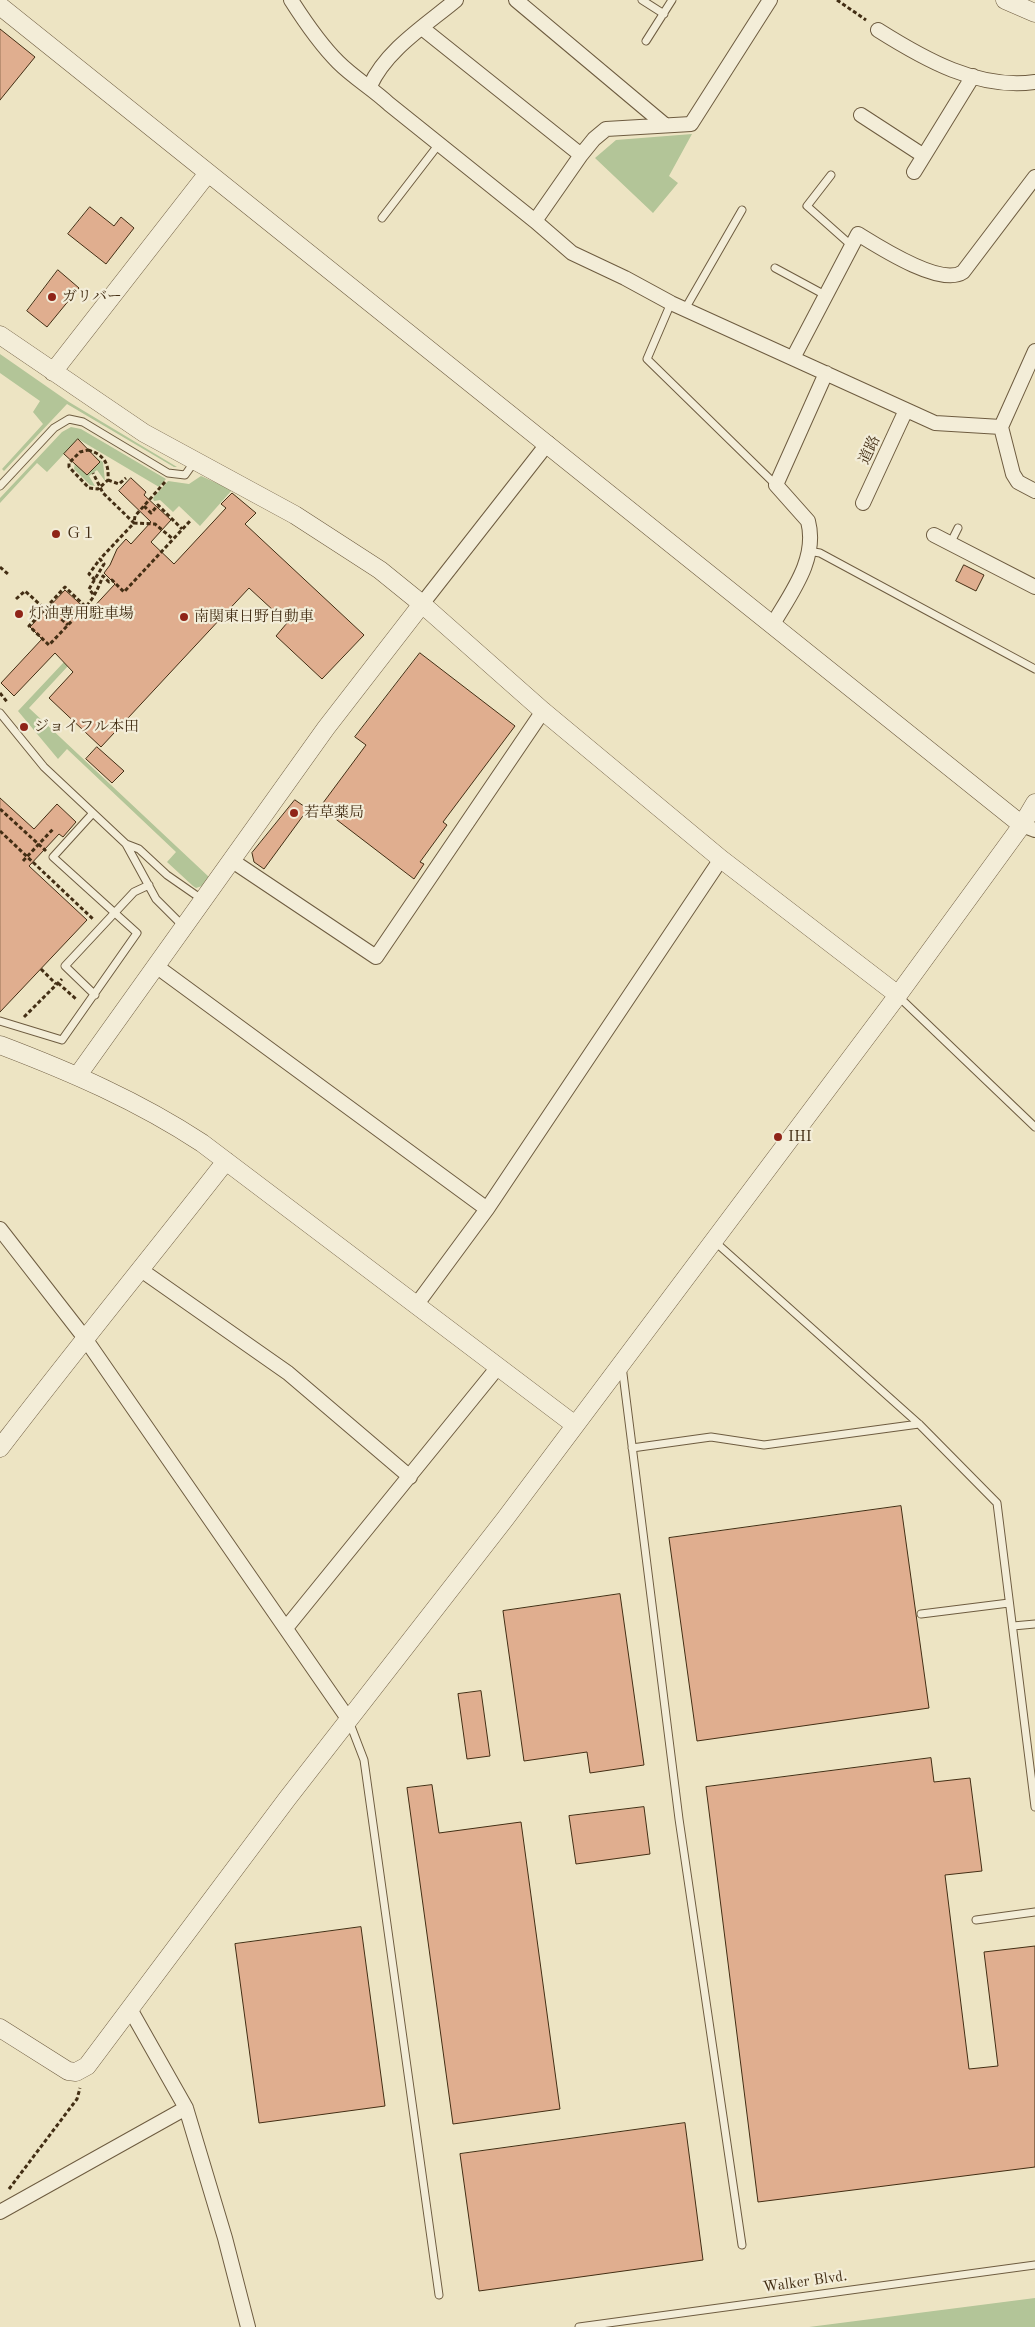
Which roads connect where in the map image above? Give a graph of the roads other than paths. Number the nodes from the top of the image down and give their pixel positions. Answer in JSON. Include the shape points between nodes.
{"nodes":[{"id":1,"x":291,"y":0,"type":"edge"},
{"id":2,"x":456,"y":0,"type":"edge"},
{"id":3,"x":516,"y":0,"type":"edge"},
{"id":4,"x":642,"y":0,"type":"edge"},
{"id":5,"x":672,"y":0,"type":"edge"},
{"id":6,"x":770,"y":0,"type":"edge"},
{"id":7,"x":1005,"y":0,"type":"edge"},
{"id":8,"x":0,"y":6,"type":"edge"},
{"id":9,"x":1035,"y":13,"type":"edge"},
{"id":10,"x":664,"y":14,"type":"junction"},
{"id":11,"x":422,"y":28,"type":"junction"},
{"id":12,"x":878,"y":30,"type":"road end"},
{"id":13,"x":646,"y":41,"type":"dead end"},
{"id":14,"x":973,"y":76,"type":"junction"},
{"id":15,"x":1035,"y":82,"type":"edge"},
{"id":16,"x":370,"y":86,"type":"junction"},
{"id":17,"x":861,"y":115,"type":"dead end"},
{"id":18,"x":665,"y":125,"type":"junction"},
{"id":19,"x":439,"y":144,"type":"junction"},
{"id":20,"x":581,"y":155,"type":"junction"},
{"id":21,"x":924,"y":156,"type":"junction"},
{"id":22,"x":914,"y":172,"type":"dead end"},
{"id":23,"x":208,"y":173,"type":"junction"},
{"id":24,"x":831,"y":175,"type":"dead end"},
{"id":25,"x":1035,"y":177,"type":"edge"},
{"id":26,"x":742,"y":210,"type":"dead end"},
{"id":27,"x":382,"y":218,"type":"dead end"},
{"id":28,"x":535,"y":221,"type":"junction"},
{"id":29,"x":852,"y":246,"type":"junction"},
{"id":30,"x":774,"y":268,"type":"dead end"},
{"id":31,"x":825,"y":295,"type":"junction"},
{"id":32,"x":671,"y":302,"type":"junction"},
{"id":33,"x":684,"y":309,"type":"junction"},
{"id":34,"x":0,"y":335,"type":"edge"},
{"id":35,"x":1035,"y":352,"type":"edge"},
{"id":36,"x":793,"y":358,"type":"junction"},
{"id":37,"x":54,"y":372,"type":"junction"},
{"id":38,"x":826,"y":373,"type":"junction"},
{"id":39,"x":906,"y":410,"type":"junction"},
{"id":40,"x":1000,"y":427,"type":"junction"},
{"id":41,"x":548,"y":443,"type":"junction"},
{"id":42,"x":195,"y":460,"type":"junction"},
{"id":43,"x":776,"y":485,"type":"junction"},
{"id":44,"x":0,"y":486,"type":"edge"},
{"id":45,"x":1035,"y":492,"type":"edge"},
{"id":46,"x":863,"y":503,"type":"dead end"},
{"id":47,"x":958,"y":528,"type":"dead end"},
{"id":48,"x":934,"y":536,"type":"dead end"},
{"id":49,"x":950,"y":544,"type":"junction"},
{"id":50,"x":808,"y":551,"type":"junction"},
{"id":51,"x":1035,"y":587,"type":"edge"},
{"id":52,"x":422,"y":604,"type":"junction"},
{"id":53,"x":773,"y":624,"type":"junction"},
{"id":54,"x":1035,"y":669,"type":"edge"},
{"id":55,"x":543,"y":711,"type":"junction"},
{"id":56,"x":0,"y":713,"type":"edge"},
{"id":57,"x":1035,"y":804,"type":"edge"},
{"id":58,"x":93,"y":813,"type":"junction"},
{"id":59,"x":1029,"y":828,"type":"edge"},
{"id":60,"x":126,"y":844,"type":"junction"},
{"id":61,"x":721,"y":859,"type":"junction"},
{"id":62,"x":231,"y":860,"type":"junction"},
{"id":63,"x":149,"y":886,"type":"junction"},
{"id":64,"x":203,"y":900,"type":"junction"},
{"id":65,"x":115,"y":912,"type":"junction"},
{"id":66,"x":184,"y":927,"type":"junction"},
{"id":67,"x":156,"y":966,"type":"junction"},
{"id":68,"x":96,"y":995,"type":"junction"},
{"id":69,"x":898,"y":995,"type":"junction"},
{"id":70,"x":0,"y":1021,"type":"edge"},
{"id":71,"x":0,"y":1045,"type":"edge"},
{"id":72,"x":78,"y":1075,"type":"junction"},
{"id":73,"x":1035,"y":1127,"type":"edge"},
{"id":74,"x":226,"y":1160,"type":"junction"},
{"id":75,"x":487,"y":1208,"type":"junction"},
{"id":76,"x":0,"y":1229,"type":"edge"},
{"id":77,"x":713,"y":1240,"type":"junction"},
{"id":78,"x":141,"y":1270,"type":"junction"},
{"id":79,"x":417,"y":1304,"type":"junction"},
{"id":80,"x":84,"y":1337,"type":"junction"},
{"id":81,"x":622,"y":1364,"type":"junction"},
{"id":82,"x":498,"y":1367,"type":"junction"},
{"id":83,"x":919,"y":1424,"type":"junction"},
{"id":84,"x":575,"y":1425,"type":"junction"},
{"id":85,"x":0,"y":1448,"type":"edge"},
{"id":86,"x":632,"y":1448,"type":"junction"},
{"id":87,"x":410,"y":1477,"type":"junction"},
{"id":88,"x":1009,"y":1603,"type":"junction"},
{"id":89,"x":921,"y":1614,"type":"dead end"},
{"id":90,"x":1035,"y":1624,"type":"edge"},
{"id":91,"x":1013,"y":1626,"type":"junction"},
{"id":92,"x":286,"y":1628,"type":"junction"},
{"id":93,"x":349,"y":1720,"type":"junction"},
{"id":94,"x":1035,"y":1807,"type":"edge"},
{"id":95,"x":1035,"y":1912,"type":"edge"},
{"id":96,"x":976,"y":1920,"type":"dead end"},
{"id":97,"x":130,"y":2009,"type":"junction"},
{"id":98,"x":0,"y":2028,"type":"edge"},
{"id":99,"x":186,"y":2108,"type":"junction"},
{"id":100,"x":0,"y":2212,"type":"edge"},
{"id":101,"x":742,"y":2245,"type":"dead end"},
{"id":102,"x":1035,"y":2265,"type":"edge"},
{"id":103,"x":440,"y":2295,"type":"dead end"},
{"id":104,"x":248,"y":2327,"type":"edge"},
{"id":105,"x":579,"y":2327,"type":"edge"}],
"edges":[{"from":1,"to":16,"type":"street","via":[[309,28],[338,62]]},
{"from":2,"to":11,"type":"street"},
{"from":3,"to":18,"type":"street"},
{"from":4,"to":10,"type":"lane"},
{"from":5,"to":10,"type":"lane"},
{"from":6,"to":18,"type":"street","via":[[691,124]]},
{"from":7,"to":9,"type":"street"},
{"from":8,"to":23,"type":"street"},
{"from":10,"to":13,"type":"lane"},
{"from":11,"to":16,"type":"street","via":[[387,60]]},
{"from":11,"to":20,"type":"street"},
{"from":12,"to":14,"type":"street","via":[[918,56]]},
{"from":14,"to":15,"type":"street","via":[[1021,84]]},
{"from":14,"to":21,"type":"street"},
{"from":16,"to":19,"type":"street"},
{"from":17,"to":21,"type":"street"},
{"from":18,"to":20,"type":"street","via":[[606,129]]},
{"from":19,"to":27,"type":"lane"},
{"from":19,"to":28,"type":"street"},
{"from":20,"to":28,"type":"street"},
{"from":21,"to":22,"type":"street"},
{"from":23,"to":37,"type":"street"},
{"from":23,"to":41,"type":"street"},
{"from":24,"to":29,"type":"lane","via":[[806,206]]},
{"from":25,"to":29,"type":"street","via":[[963,272],[956,276],[904,262],[858,234]]},
{"from":26,"to":33,"type":"lane"},
{"from":28,"to":32,"type":"street","via":[[572,253]]},
{"from":29,"to":31,"type":"street"},
{"from":30,"to":31,"type":"lane"},
{"from":31,"to":36,"type":"street"},
{"from":32,"to":33,"type":"street"},
{"from":32,"to":43,"type":"lane","via":[[646,359]]},
{"from":33,"to":36,"type":"street"},
{"from":34,"to":37,"type":"street"},
{"from":35,"to":40,"type":"street"},
{"from":36,"to":38,"type":"street"},
{"from":37,"to":42,"type":"street","via":[[144,433]]},
{"from":38,"to":39,"type":"street"},
{"from":38,"to":43,"type":"street"},
{"from":39,"to":40,"type":"street","via":[[935,423]]},
{"from":39,"to":46,"type":"street","name":"道路"},
{"from":40,"to":45,"type":"street","via":[[1018,482]]},
{"from":41,"to":52,"type":"street"},
{"from":41,"to":53,"type":"street"},
{"from":42,"to":44,"type":"lane","via":[[185,475],[168,473],[83,422],[68,419],[54,428]]},
{"from":42,"to":52,"type":"street","via":[[338,541]]},
{"from":43,"to":50,"type":"street","via":[[808,521]]},
{"from":47,"to":49,"type":"lane"},
{"from":48,"to":49,"type":"street"},
{"from":49,"to":51,"type":"street"},
{"from":50,"to":53,"type":"street","via":[[805,569]]},
{"from":50,"to":54,"type":"lane","via":[[820,553]]},
{"from":52,"to":55,"type":"street"},
{"from":52,"to":62,"type":"street","via":[[326,728]]},
{"from":53,"to":59,"type":"street"},
{"from":55,"to":61,"type":"street"},
{"from":55,"to":62,"type":"street","via":[[376,957]]},
{"from":56,"to":58,"type":"lane","via":[[44,767]]},
{"from":57,"to":59,"type":"street"},
{"from":58,"to":60,"type":"lane"},
{"from":58,"to":65,"type":"lane","via":[[53,857]]},
{"from":59,"to":69,"type":"street"},
{"from":60,"to":63,"type":"lane"},
{"from":60,"to":64,"type":"lane","via":[[139,849]]},
{"from":61,"to":69,"type":"street"},
{"from":61,"to":75,"type":"street"},
{"from":62,"to":64,"type":"street"},
{"from":63,"to":65,"type":"lane","via":[[134,892]]},
{"from":63,"to":66,"type":"lane","via":[[156,899]]},
{"from":64,"to":66,"type":"street"},
{"from":65,"to":68,"type":"lane","via":[[137,933]]},
{"from":65,"to":68,"type":"lane","via":[[65,966]]},
{"from":66,"to":67,"type":"street"},
{"from":67,"to":72,"type":"street"},
{"from":67,"to":75,"type":"street"},
{"from":68,"to":70,"type":"lane","via":[[62,1040]]},
{"from":69,"to":73,"type":"lane"},
{"from":69,"to":77,"type":"street"},
{"from":71,"to":72,"type":"street"},
{"from":72,"to":74,"type":"street","via":[[165,1119]]},
{"from":74,"to":78,"type":"street"},
{"from":74,"to":79,"type":"street"},
{"from":75,"to":79,"type":"street"},
{"from":76,"to":80,"type":"street"},
{"from":77,"to":81,"type":"street"},
{"from":77,"to":83,"type":"lane"},
{"from":78,"to":80,"type":"street"},
{"from":78,"to":87,"type":"street","via":[[288,1373]]},
{"from":79,"to":82,"type":"street"},
{"from":80,"to":85,"type":"street"},
{"from":80,"to":92,"type":"street"},
{"from":81,"to":84,"type":"street"},
{"from":81,"to":86,"type":"lane"},
{"from":82,"to":84,"type":"street"},
{"from":82,"to":87,"type":"street"},
{"from":83,"to":86,"type":"lane","via":[[764,1445],[711,1437]]},
{"from":83,"to":88,"type":"lane","via":[[997,1503]]},
{"from":84,"to":93,"type":"street"},
{"from":86,"to":101,"type":"lane","via":[[679,1819]]},
{"from":87,"to":92,"type":"street"},
{"from":88,"to":89,"type":"lane"},
{"from":88,"to":91,"type":"lane"},
{"from":90,"to":91,"type":"lane"},
{"from":91,"to":94,"type":"lane"},
{"from":92,"to":93,"type":"street"},
{"from":93,"to":97,"type":"street"},
{"from":93,"to":103,"type":"lane","via":[[364,1760]]},
{"from":95,"to":96,"type":"lane"},
{"from":97,"to":98,"type":"street","via":[[87,2066],[76,2072],[68,2072]]},
{"from":97,"to":99,"type":"street"},
{"from":99,"to":100,"type":"street"},
{"from":99,"to":104,"type":"street"},
{"from":102,"to":105,"type":"lane","name":"Walker Blvd."}]}
